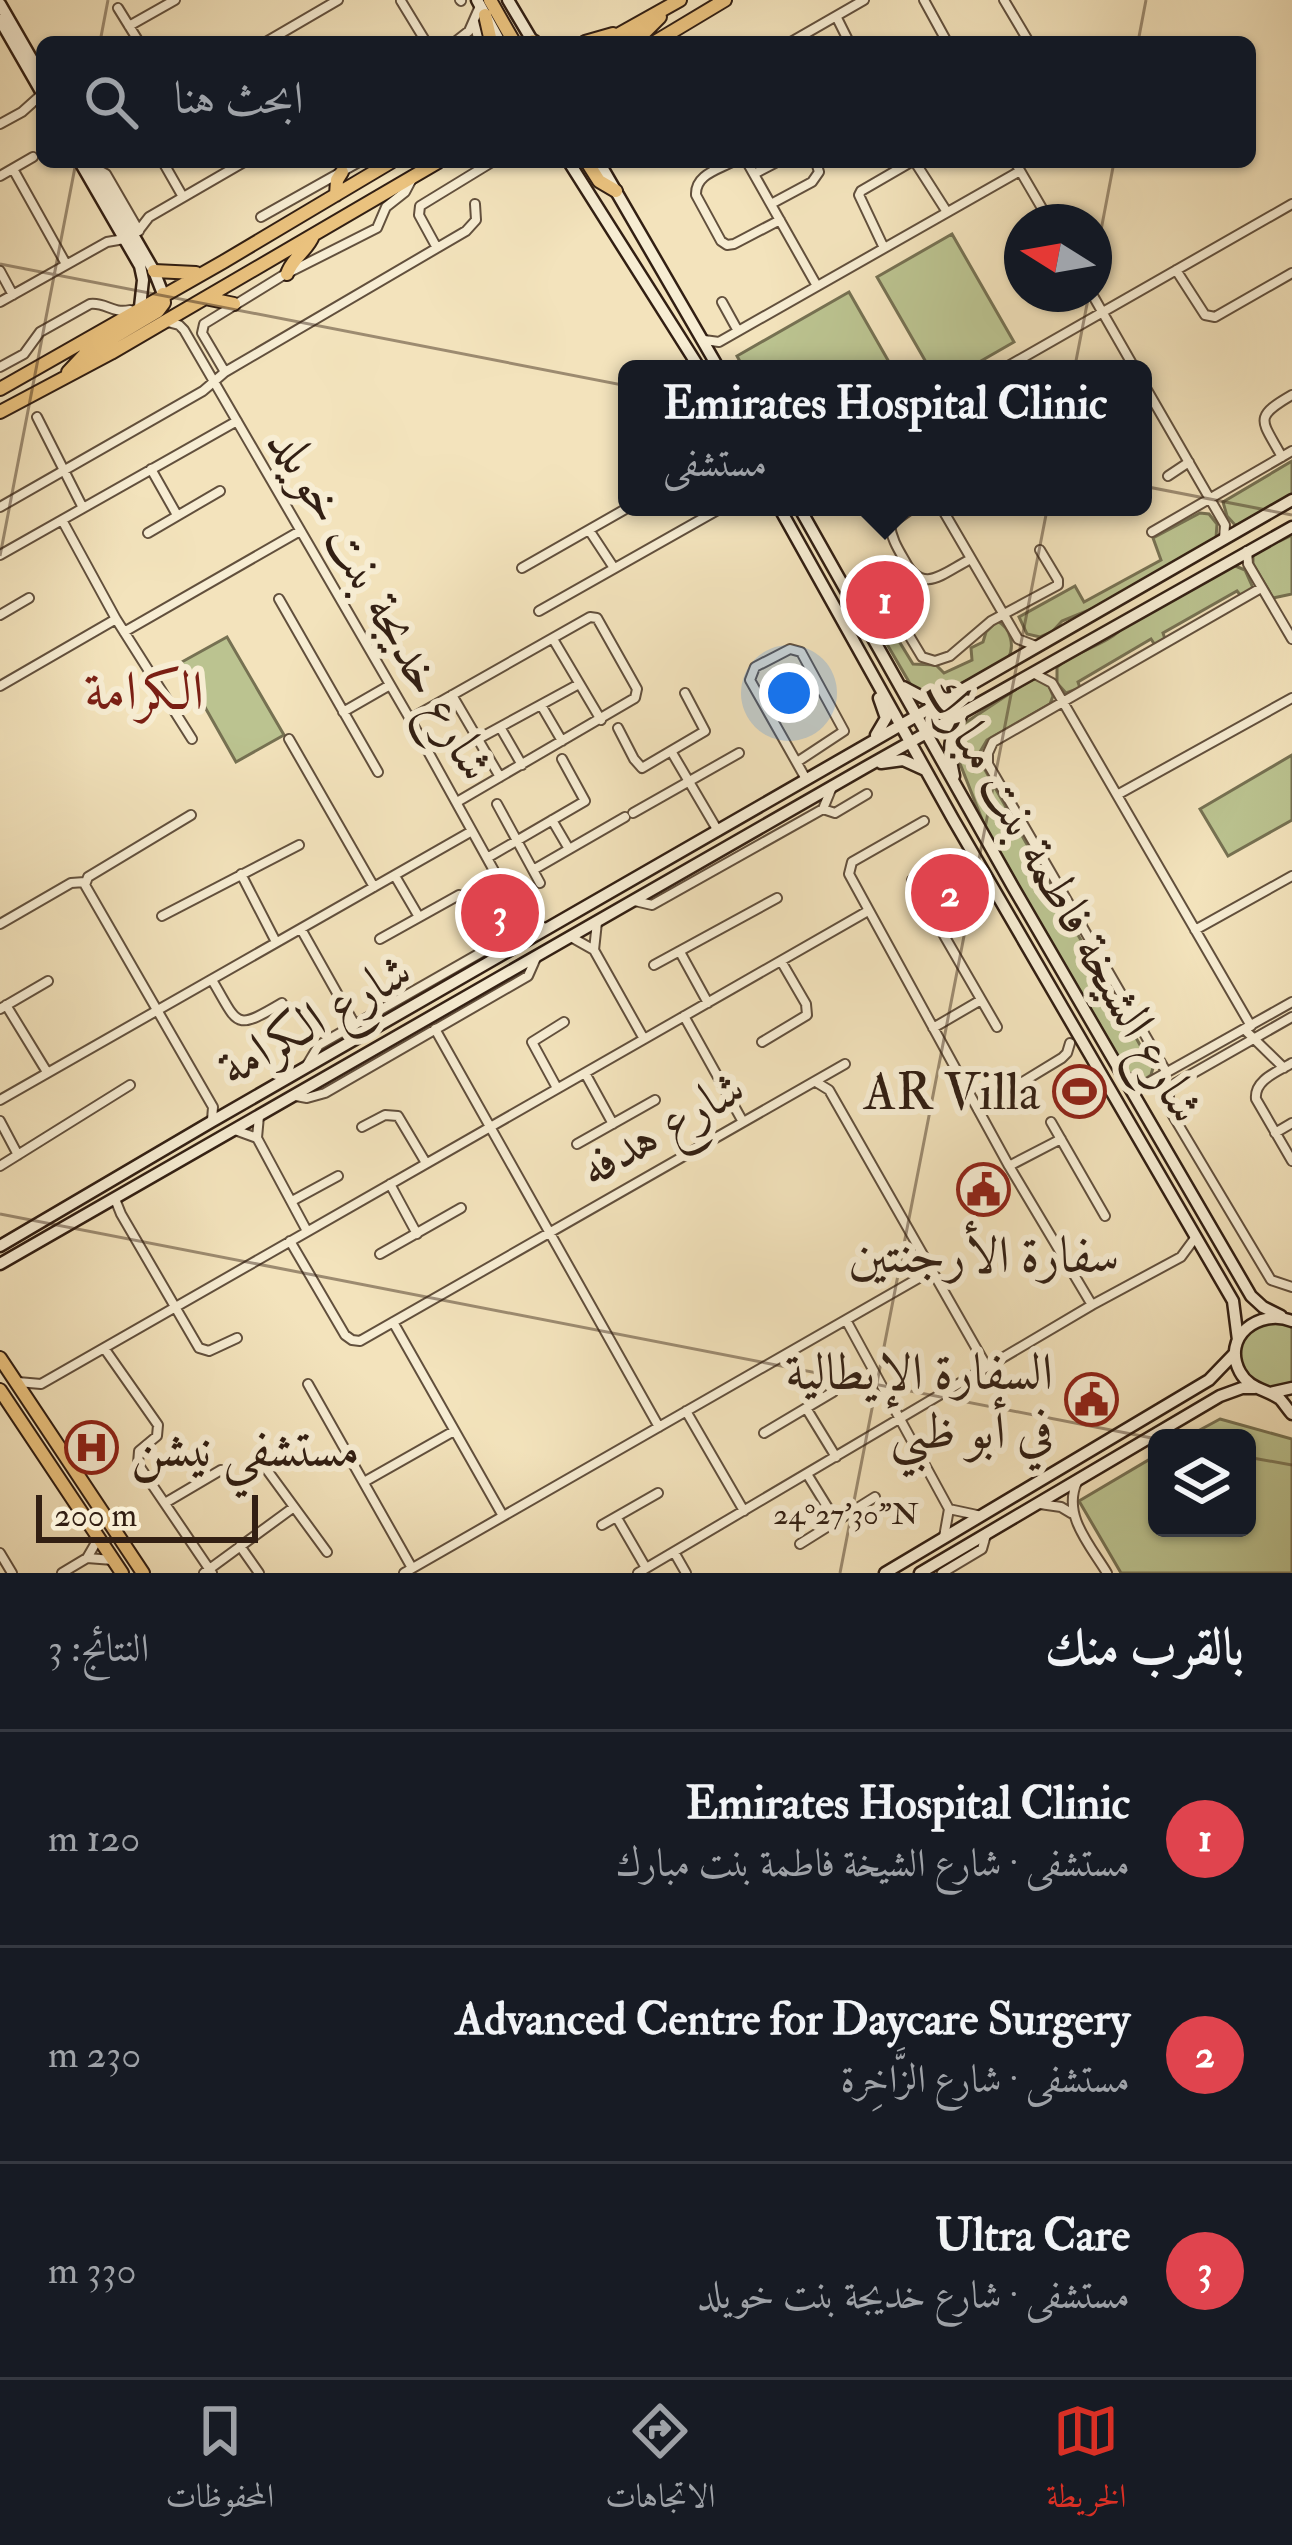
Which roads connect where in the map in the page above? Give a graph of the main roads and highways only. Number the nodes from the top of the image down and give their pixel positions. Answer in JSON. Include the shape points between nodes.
{"nodes":[{"id":1,"x":508,"y":0,"type":"edge"},
{"id":2,"x":725,"y":0,"type":"edge"},
{"id":3,"x":674,"y":3,"type":"edge"},
{"id":4,"x":0,"y":4,"type":"edge"},
{"id":5,"x":481,"y":8,"type":"edge"},
{"id":6,"x":0,"y":20,"type":"edge"},
{"id":7,"x":508,"y":36,"type":"edge"},
{"id":8,"x":530,"y":36,"type":"edge"},
{"id":9,"x":627,"y":36,"type":"edge"},
{"id":10,"x":665,"y":36,"type":"edge"},
{"id":11,"x":36,"y":66,"type":"edge"},
{"id":12,"x":36,"y":89,"type":"edge"},
{"id":13,"x":83,"y":168,"type":"edge"},
{"id":14,"x":95,"y":168,"type":"edge"},
{"id":15,"x":381,"y":168,"type":"edge"},
{"id":16,"x":428,"y":168,"type":"edge"},
{"id":17,"x":570,"y":168,"type":"edge"},
{"id":18,"x":591,"y":168,"type":"edge"},
{"id":19,"x":603,"y":168,"type":"edge"},
{"id":20,"x":342,"y":172,"type":"road end"},
{"id":21,"x":616,"y":191,"type":"junction"},
{"id":22,"x":336,"y":195,"type":"junction"},
{"id":23,"x":314,"y":233,"type":"junction"},
{"id":24,"x":154,"y":272,"type":"junction"},
{"id":25,"x":203,"y":273,"type":"junction"},
{"id":26,"x":287,"y":274,"type":"road end"},
{"id":27,"x":164,"y":294,"type":"junction"},
{"id":28,"x":204,"y":298,"type":"junction"},
{"id":29,"x":233,"y":304,"type":"road end"},
{"id":30,"x":139,"y":308,"type":"junction"},
{"id":31,"x":694,"y":360,"type":"edge"},
{"id":32,"x":714,"y":360,"type":"edge"},
{"id":33,"x":64,"y":378,"type":"junction"},
{"id":34,"x":0,"y":389,"type":"edge"},
{"id":35,"x":0,"y":412,"type":"edge"},
{"id":36,"x":1292,"y":500,"type":"edge"},
{"id":37,"x":784,"y":516,"type":"edge"},
{"id":38,"x":804,"y":516,"type":"edge"},
{"id":39,"x":1292,"y":527,"type":"edge"},
{"id":40,"x":877,"y":683,"type":"junction"},
{"id":41,"x":898,"y":684,"type":"junction"},
{"id":42,"x":957,"y":695,"type":"junction"},
{"id":43,"x":965,"y":711,"type":"junction"},
{"id":44,"x":917,"y":717,"type":"junction"},
{"id":45,"x":902,"y":726,"type":"junction"},
{"id":46,"x":926,"y":734,"type":"junction"},
{"id":47,"x":910,"y":742,"type":"junction"},
{"id":48,"x":866,"y":746,"type":"junction"},
{"id":49,"x":866,"y":766,"type":"junction"},
{"id":50,"x":927,"y":772,"type":"junction"},
{"id":51,"x":958,"y":790,"type":"junction"},
{"id":52,"x":0,"y":1246,"type":"edge"},
{"id":53,"x":0,"y":1264,"type":"edge"},
{"id":54,"x":1289,"y":1319,"type":"edge"},
{"id":55,"x":1237,"y":1346,"type":"junction"},
{"id":56,"x":0,"y":1358,"type":"edge"},
{"id":57,"x":1292,"y":1388,"type":"edge"},
{"id":58,"x":0,"y":1390,"type":"edge"},
{"id":59,"x":1261,"y":1390,"type":"junction"},
{"id":60,"x":1292,"y":1414,"type":"edge"},
{"id":61,"x":122,"y":1573,"type":"edge"},
{"id":62,"x":143,"y":1573,"type":"edge"},
{"id":63,"x":885,"y":1573,"type":"edge"},
{"id":64,"x":920,"y":1573,"type":"edge"}],
"edges":[{"from":1,"to":8,"type":"main road"},
{"from":2,"to":10,"type":"main road"},
{"from":3,"to":9,"type":"main road"},
{"from":4,"to":11,"type":"main road"},
{"from":5,"to":7,"type":"main road"},
{"from":6,"to":12,"type":"main road"},
{"from":13,"to":30,"type":"main road","via":[[142,273]]},
{"from":14,"to":24,"type":"main road"},
{"from":15,"to":22,"type":"main road"},
{"from":16,"to":23,"type":"main road"},
{"from":17,"to":31,"type":"main road"},
{"from":18,"to":21,"type":"main road"},
{"from":19,"to":21,"type":"main road"},
{"from":20,"to":22,"type":"main road"},
{"from":21,"to":32,"type":"main road"},
{"from":22,"to":25,"type":"main road"},
{"from":23,"to":26,"type":"main road"},
{"from":23,"to":28,"type":"main road"},
{"from":24,"to":25,"type":"main road"},
{"from":24,"to":27,"type":"main road"},
{"from":25,"to":27,"type":"main road"},
{"from":27,"to":30,"type":"main road"},
{"from":27,"to":33,"type":"main road","via":[[158,311],[84,355]]},
{"from":28,"to":29,"type":"main road"},
{"from":28,"to":33,"type":"main road"},
{"from":30,"to":34,"type":"main road"},
{"from":33,"to":35,"type":"main road"},
{"from":36,"to":42,"type":"main road","name":"شارع الكرامة","via":[[1224,532]]},
{"from":37,"to":40,"type":"main road","name":"شارع الشيخة فاطمة بنت مبارك"},
{"from":38,"to":41,"type":"main road","name":"شارع الشيخة فاطمة بنت مبارك"},
{"from":39,"to":43,"type":"main road","name":"شارع الكرامة"},
{"from":40,"to":45,"type":"main road","name":"شارع الشيخة فاطمة بنت مبارك"},
{"from":40,"to":48,"type":"main road","via":[[885,723]]},
{"from":41,"to":42,"type":"main road","via":[[924,698]]},
{"from":41,"to":44,"type":"main road","name":"شارع الشيخة فاطمة بنت مبارك"},
{"from":42,"to":44,"type":"main road","name":"شارع الكرامة"},
{"from":43,"to":46,"type":"main road","name":"شارع الكرامة"},
{"from":43,"to":51,"type":"main road","via":[[949,743]]},
{"from":44,"to":45,"type":"main road","name":"شارع الكرامة"},
{"from":44,"to":46,"type":"main road","name":"شارع الشيخة فاطمة بنت مبارك"},
{"from":45,"to":47,"type":"main road","name":"شارع الشيخة فاطمة بنت مبارك"},
{"from":45,"to":48,"type":"main road","name":"شارع الكرامة"},
{"from":46,"to":47,"type":"main road","name":"شارع الكرامة"},
{"from":46,"to":51,"type":"main road","name":"شارع الشيخة فاطمة بنت مبارك"},
{"from":47,"to":49,"type":"main road","name":"شارع الكرامة"},
{"from":47,"to":50,"type":"main road","name":"شارع الشيخة فاطمة بنت مبارك"},
{"from":48,"to":52,"type":"main road","name":"شارع الكرامة"},
{"from":49,"to":50,"type":"main road","via":[[903,760]]},
{"from":49,"to":53,"type":"main road","name":"شارع الكرامة"},
{"from":50,"to":55,"type":"main road","name":"شارع الشيخة فاطمة بنت مبارك","via":[[1233,1301]]},
{"from":51,"to":54,"type":"main road","name":"شارع الشيخة فاطمة بنت مبارك","via":[[1251,1296]]},
{"from":54,"to":55,"type":"main road","via":[[1251,1324]]},
{"from":55,"to":59,"type":"main road","name":"شارع الشيخة فاطمة بنت مبارك","via":[[1240,1373]]},
{"from":55,"to":63,"type":"main road","via":[[1209,1380]]},
{"from":56,"to":62,"type":"main road"},
{"from":57,"to":59,"type":"main road"},
{"from":58,"to":61,"type":"main road"},
{"from":59,"to":60,"type":"main road"},
{"from":59,"to":64,"type":"main road","via":[[1220,1396]]}]}
